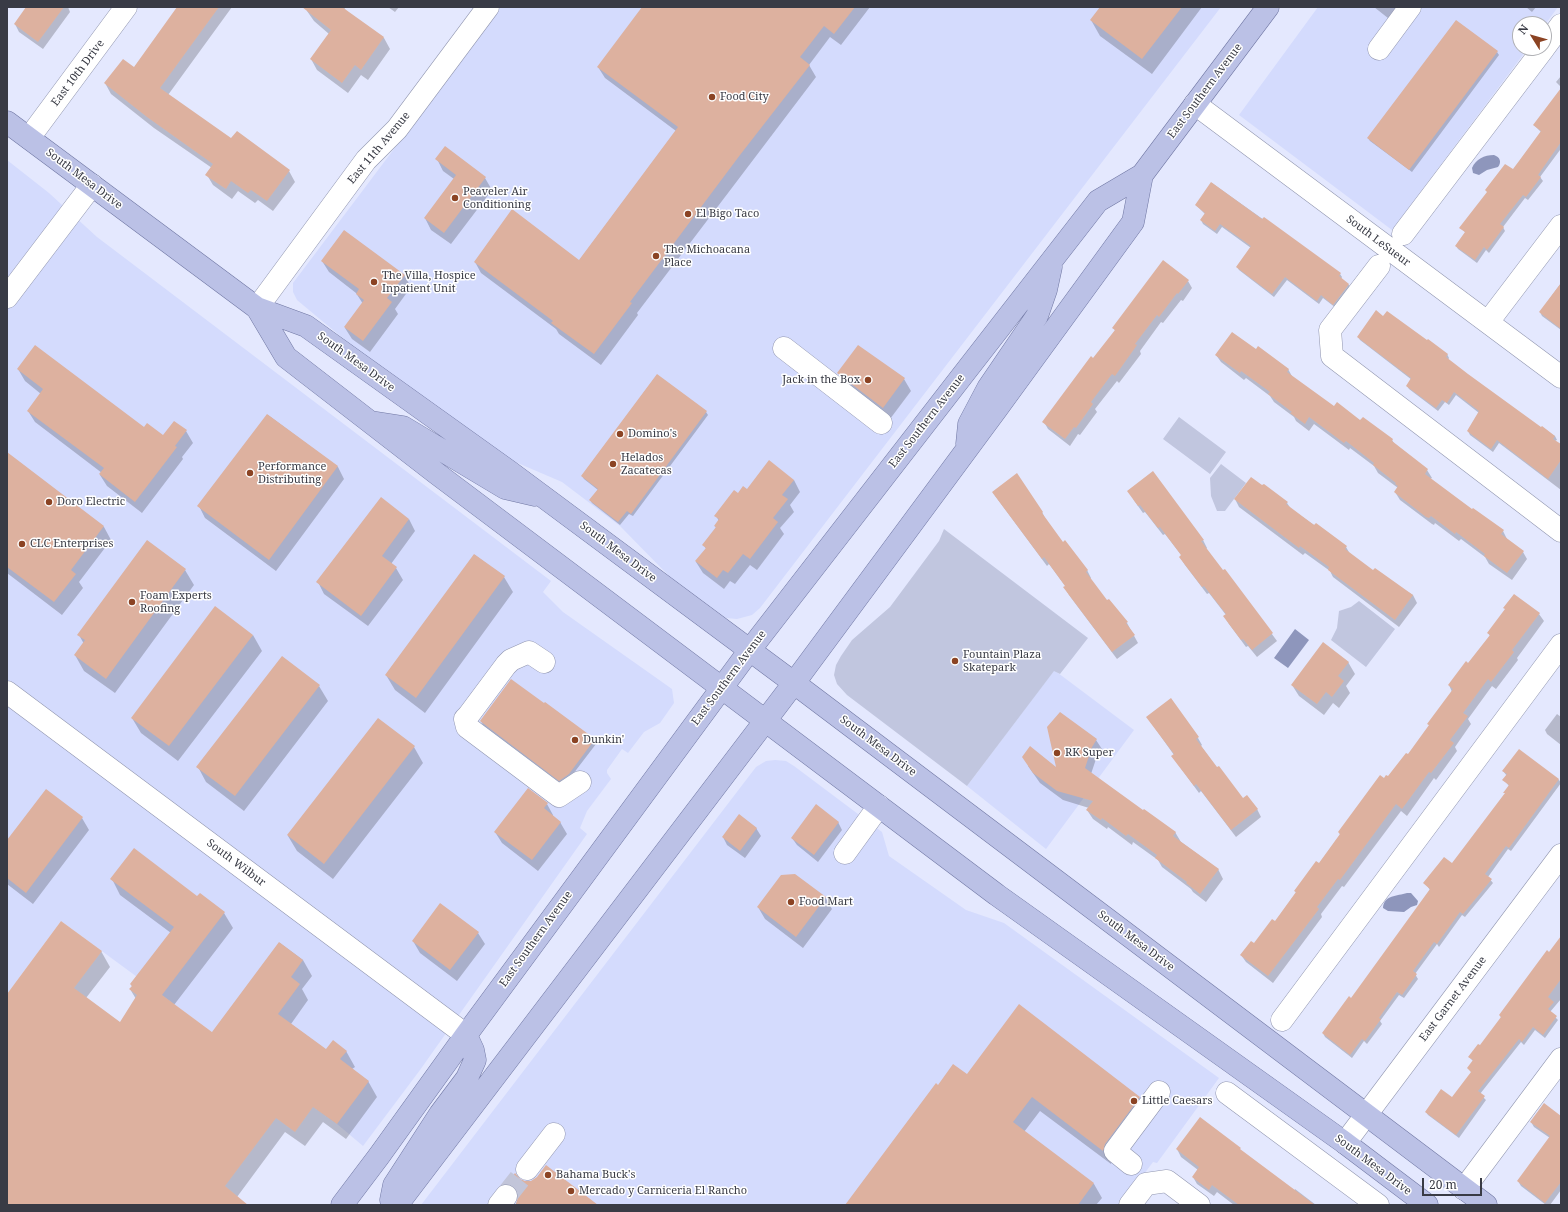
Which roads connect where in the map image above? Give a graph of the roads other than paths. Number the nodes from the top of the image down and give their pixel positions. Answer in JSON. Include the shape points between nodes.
{"nodes":[{"id":1,"x":126,"y":7,"type":"edge"},
{"id":2,"x":488,"y":7,"type":"edge"},
{"id":3,"x":1268,"y":7,"type":"edge"},
{"id":4,"x":1410,"y":7,"type":"edge"},
{"id":5,"x":1561,"y":25,"type":"edge"},
{"id":6,"x":1552,"y":37,"type":"edge"},
{"id":7,"x":1379,"y":49,"type":"dead end"},
{"id":8,"x":1538,"y":56,"type":"edge"},
{"id":9,"x":1195,"y":104,"type":"junction"},
{"id":10,"x":7,"y":122,"type":"edge"},
{"id":11,"x":29,"y":138,"type":"junction"},
{"id":12,"x":1142,"y":175,"type":"junction"},
{"id":13,"x":92,"y":185,"type":"junction"},
{"id":14,"x":1561,"y":226,"type":"edge"},
{"id":15,"x":1403,"y":234,"type":"dead end"},
{"id":16,"x":1053,"y":259,"type":"junction"},
{"id":17,"x":1379,"y":266,"type":"dead end"},
{"id":18,"x":7,"y":297,"type":"edge"},
{"id":19,"x":256,"y":308,"type":"junction"},
{"id":20,"x":1488,"y":322,"type":"junction"},
{"id":21,"x":784,"y":348,"type":"dead end"},
{"id":22,"x":1561,"y":377,"type":"edge"},
{"id":23,"x":370,"y":422,"type":"junction"},
{"id":24,"x":881,"y":423,"type":"dead end"},
{"id":25,"x":966,"y":451,"type":"junction"},
{"id":26,"x":544,"y":497,"type":"junction"},
{"id":27,"x":1561,"y":531,"type":"edge"},
{"id":28,"x":1561,"y":645,"type":"edge"},
{"id":29,"x":749,"y":651,"type":"junction"},
{"id":30,"x":544,"y":662,"type":"dead end"},
{"id":31,"x":794,"y":683,"type":"junction"},
{"id":32,"x":722,"y":688,"type":"junction"},
{"id":33,"x":7,"y":692,"type":"edge"},
{"id":34,"x":766,"y":720,"type":"junction"},
{"id":35,"x":580,"y":782,"type":"dead end"},
{"id":36,"x":880,"y":806,"type":"junction"},
{"id":37,"x":845,"y":854,"type":"dead end"},
{"id":38,"x":1561,"y":855,"type":"edge"},
{"id":39,"x":1282,"y":1020,"type":"dead end"},
{"id":40,"x":466,"y":1035,"type":"junction"},
{"id":41,"x":1561,"y":1059,"type":"edge"},
{"id":42,"x":1159,"y":1092,"type":"dead end"},
{"id":43,"x":1227,"y":1093,"type":"dead end"},
{"id":44,"x":1366,"y":1115,"type":"junction"},
{"id":45,"x":554,"y":1134,"type":"dead end"},
{"id":46,"x":1345,"y":1144,"type":"junction"},
{"id":47,"x":1131,"y":1164,"type":"dead end"},
{"id":48,"x":527,"y":1168,"type":"tunnel mouth"},
{"id":49,"x":1464,"y":1188,"type":"junction"},
{"id":50,"x":342,"y":1205,"type":"edge"},
{"id":51,"x":391,"y":1205,"type":"edge"},
{"id":52,"x":397,"y":1205,"type":"edge"},
{"id":53,"x":1130,"y":1205,"type":"edge"},
{"id":54,"x":1199,"y":1205,"type":"edge"},
{"id":55,"x":1378,"y":1205,"type":"edge"},
{"id":56,"x":1427,"y":1205,"type":"edge"},
{"id":57,"x":1486,"y":1205,"type":"edge"}],
"edges":[{"from":1,"to":11,"type":"street","name":"East 10th Drive"},
{"from":2,"to":19,"type":"street","name":"East 11th Avenue","via":[[397,129],[366,160]]},
{"from":3,"to":9,"type":"main road","name":"East Southern Avenue"},
{"from":4,"to":7,"type":"street"},
{"from":5,"to":6,"type":"street"},
{"from":8,"to":15,"type":"street"},
{"from":9,"to":12,"type":"main road","name":"East Southern Avenue"},
{"from":9,"to":20,"type":"street","name":"South LeSueur"},
{"from":10,"to":11,"type":"main road","name":"South Mesa Drive"},
{"from":11,"to":13,"type":"main road","name":"South Mesa Drive"},
{"from":12,"to":16,"type":"main road","name":"East Southern Avenue","via":[[1098,202]]},
{"from":12,"to":25,"type":"main road","name":"East Southern Avenue","via":[[1133,222]]},
{"from":13,"to":18,"type":"street"},
{"from":13,"to":19,"type":"main road","name":"South Mesa Drive"},
{"from":14,"to":20,"type":"street"},
{"from":16,"to":25,"type":"main road","via":[[1037,316],[988,388],[969,424]]},
{"from":16,"to":29,"type":"main road","name":"East Southern Avenue"},
{"from":17,"to":27,"type":"street","via":[[1330,330],[1332,356]]},
{"from":19,"to":23,"type":"main road","name":"South Mesa Drive","via":[[286,357]]},
{"from":19,"to":26,"type":"main road","name":"South Mesa Drive","via":[[306,326]]},
{"from":20,"to":22,"type":"street","name":"South LeSueur"},
{"from":21,"to":24,"type":"street"},
{"from":23,"to":26,"type":"main road","via":[[403,427],[505,488]]},
{"from":23,"to":32,"type":"main road","name":"South Mesa Drive"},
{"from":25,"to":31,"type":"main road","name":"East Southern Avenue"},
{"from":26,"to":29,"type":"main road","name":"South Mesa Drive"},
{"from":28,"to":39,"type":"street"},
{"from":29,"to":31,"type":"main road","name":"South Mesa Drive"},
{"from":29,"to":32,"type":"main road","name":"East Southern Avenue"},
{"from":30,"to":35,"type":"street","via":[[529,652],[511,660],[465,719],[465,723],[468,729],[559,796]]},
{"from":31,"to":34,"type":"main road","name":"East Southern Avenue"},
{"from":31,"to":44,"type":"main road","name":"South Mesa Drive"},
{"from":32,"to":34,"type":"main road","name":"South Mesa Drive"},
{"from":32,"to":40,"type":"main road","name":"East Southern Avenue"},
{"from":33,"to":40,"type":"street","name":"South Wilbur"},
{"from":34,"to":36,"type":"main road","name":"South Mesa Drive"},
{"from":34,"to":52,"type":"main road","name":"East Southern Avenue"},
{"from":36,"to":37,"type":"street"},
{"from":36,"to":46,"type":"main road","name":"South Mesa Drive","via":[[997,895]]},
{"from":38,"to":44,"type":"street","name":"East Garnet Avenue"},
{"from":40,"to":50,"type":"main road","name":"East Southern Avenue"},
{"from":40,"to":51,"type":"main road","via":[[475,1060],[468,1078],[440,1114],[394,1185]]},
{"from":41,"to":49,"type":"street"},
{"from":42,"to":47,"type":"street","via":[[1115,1151]]},
{"from":43,"to":55,"type":"street"},
{"from":44,"to":46,"type":"street","name":"East Garnet Avenue"},
{"from":44,"to":49,"type":"main road","name":"South Mesa Drive"},
{"from":45,"to":48,"type":"street"},
{"from":46,"to":56,"type":"main road","name":"South Mesa Drive"},
{"from":49,"to":57,"type":"main road","name":"South Mesa Drive"},
{"from":53,"to":54,"type":"street","via":[[1146,1184],[1167,1181]]}]}
